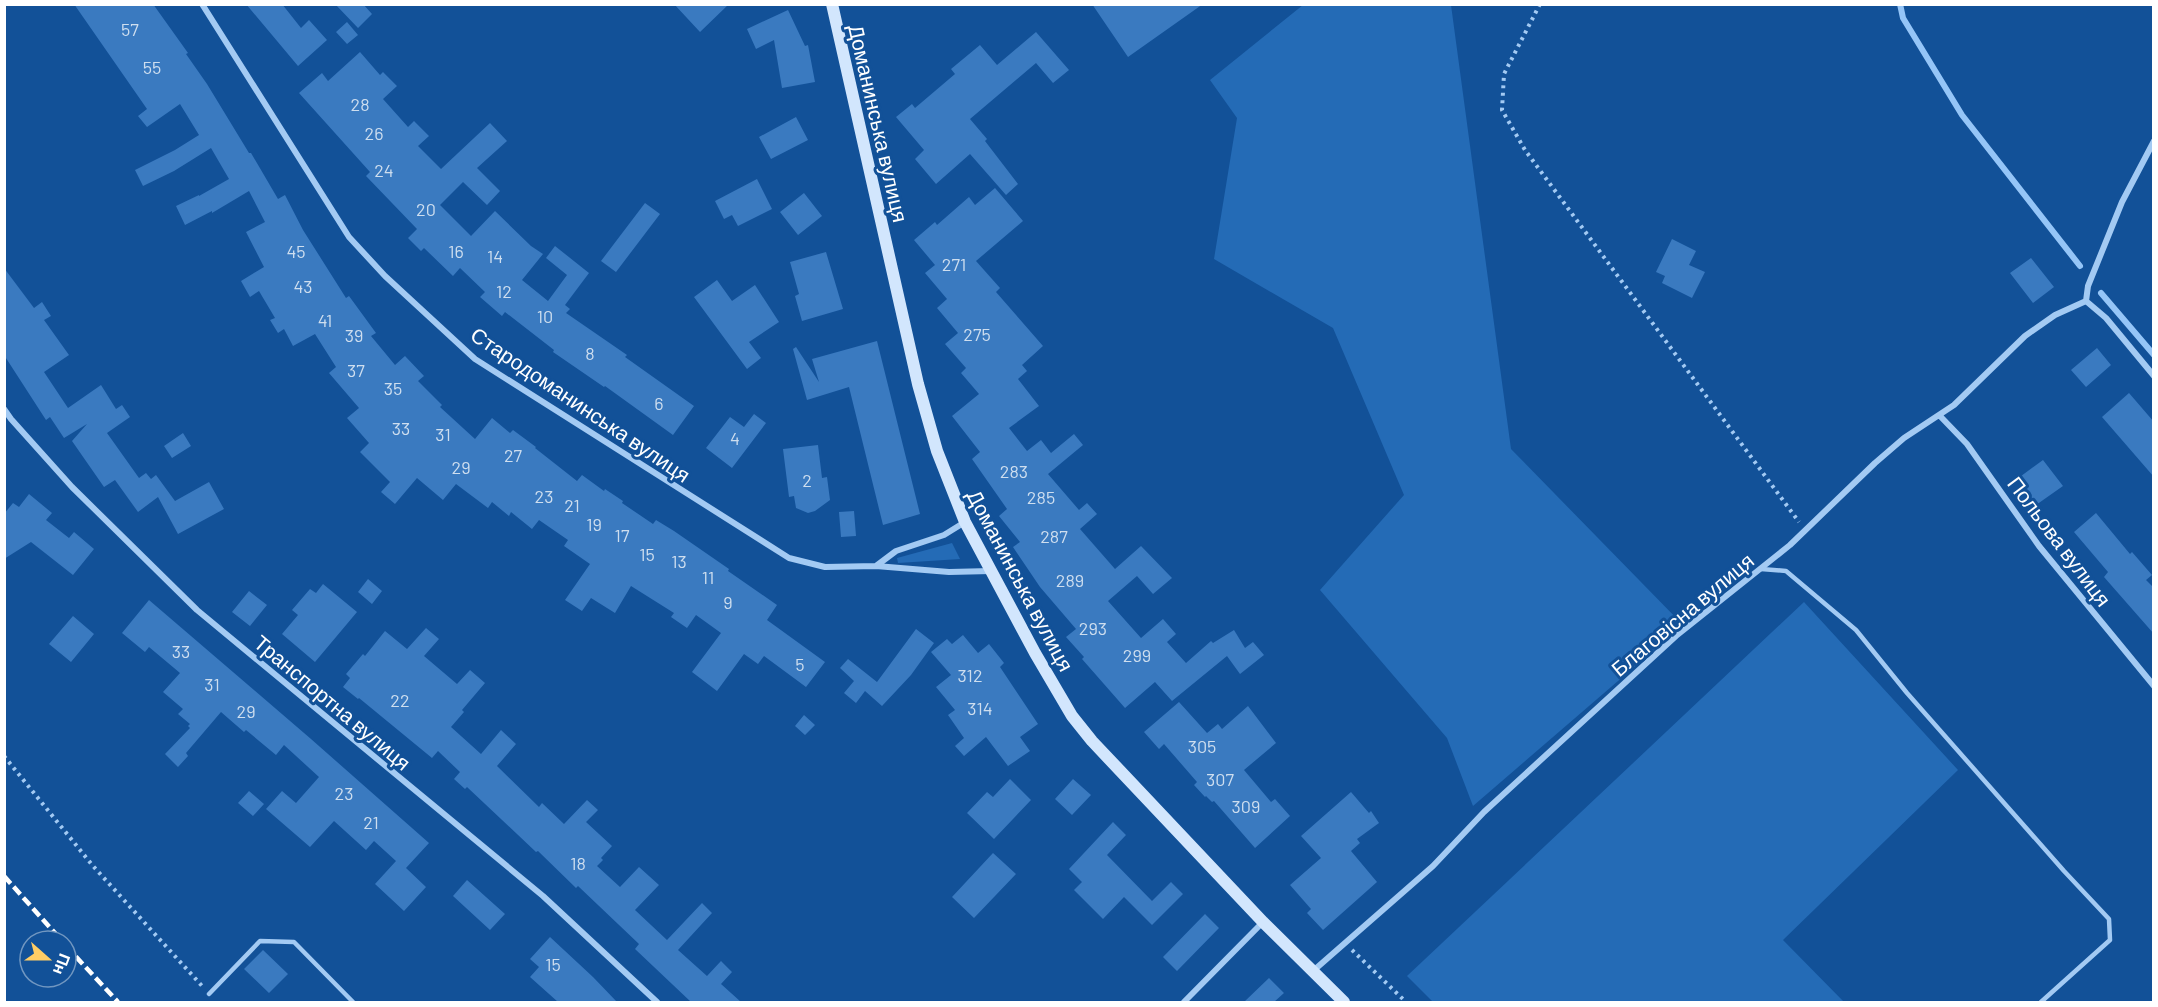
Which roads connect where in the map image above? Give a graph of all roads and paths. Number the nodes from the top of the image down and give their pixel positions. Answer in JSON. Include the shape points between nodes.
{"nodes":[{"id":1,"x":202,"y":4,"type":"edge"},
{"id":2,"x":832,"y":4,"type":"edge"},
{"id":3,"x":1540,"y":4,"type":"edge"},
{"id":4,"x":2154,"y":141,"type":"edge"},
{"id":5,"x":2086,"y":301,"type":"junction"},
{"id":6,"x":2154,"y":376,"type":"edge"},
{"id":7,"x":4,"y":409,"type":"edge"},
{"id":8,"x":1940,"y":416,"type":"junction"},
{"id":9,"x":965,"y":522,"type":"junction"},
{"id":10,"x":1805,"y":530,"type":"junction"},
{"id":11,"x":876,"y":567,"type":"junction"},
{"id":12,"x":1761,"y":569,"type":"junction"},
{"id":13,"x":991,"y":571,"type":"junction"},
{"id":14,"x":2154,"y":686,"type":"edge"},
{"id":15,"x":4,"y":756,"type":"edge"},
{"id":16,"x":1263,"y":922,"type":"junction"},
{"id":17,"x":1345,"y":943,"type":"junction"},
{"id":18,"x":1312,"y":971,"type":"junction"},
{"id":19,"x":209,"y":994,"type":"joint"},
{"id":20,"x":353,"y":1002,"type":"edge"},
{"id":21,"x":657,"y":1002,"type":"edge"},
{"id":22,"x":1184,"y":1002,"type":"edge"},
{"id":23,"x":1344,"y":1002,"type":"edge"},
{"id":24,"x":1406,"y":1002,"type":"edge"},
{"id":25,"x":2041,"y":1002,"type":"edge"}],
"edges":[{"from":1,"to":11,"type":"street","name":"Стародоманинська вулиця","via":[[349,237],[475,359],[789,558],[825,567]]},
{"from":2,"to":9,"type":"main road","name":"Доманинська вулиця","via":[[918,384],[937,451]]},
{"from":3,"to":10,"type":"path","via":[[1504,74],[1502,110],[1525,150]]},
{"from":4,"to":5,"type":"street","via":[[2122,202],[2088,286]]},
{"from":5,"to":6,"type":"street","via":[[2106,318]]},
{"from":5,"to":8,"type":"street","name":"Благовісна вулиця","via":[[2055,315],[2025,336]]},
{"from":7,"to":21,"type":"street","name":"Транспортна вулиця","via":[[72,487],[197,610],[543,897]]},
{"from":8,"to":10,"type":"street","name":"Благовісна вулиця","via":[[1904,438]]},
{"from":8,"to":14,"type":"street","name":"Польова вулиця","via":[[1967,444],[2038,546]]},
{"from":9,"to":11,"type":"street","via":[[944,535],[896,550]]},
{"from":9,"to":13,"type":"main road","name":"Доманинська вулиця"},
{"from":10,"to":12,"type":"street","name":"Благовісна вулиця"},
{"from":11,"to":13,"type":"street","name":"Стародоманинська вулиця"},
{"from":12,"to":17,"type":"street","name":"Благовісна вулиця","via":[[1681,632],[1484,812],[1433,866]]},
{"from":12,"to":25,"type":"lane","via":[[1786,571],[1856,630],[2109,919],[2110,940]]},
{"from":13,"to":16,"type":"main road","name":"Доманинська вулиця","via":[[1072,716]]},
{"from":15,"to":19,"type":"path","via":[[93,866]]},
{"from":16,"to":18,"type":"main road","name":"Доманинська вулиця"},
{"from":16,"to":22,"type":"street"},
{"from":17,"to":18,"type":"street","name":"Благовісна вулиця"},
{"from":17,"to":24,"type":"path"},
{"from":18,"to":23,"type":"main road","name":"Доманинська вулиця"},
{"from":19,"to":20,"type":"lane","via":[[260,941],[294,942]]}]}
